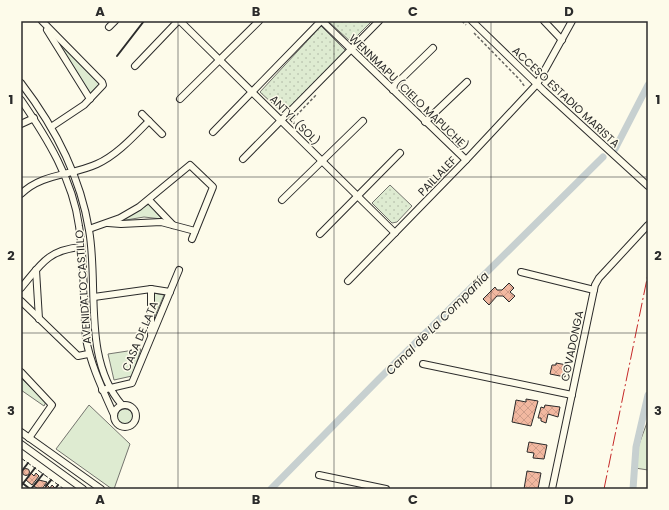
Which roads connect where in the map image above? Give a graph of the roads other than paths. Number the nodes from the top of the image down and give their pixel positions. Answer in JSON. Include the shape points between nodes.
{"nodes":[{"id":1,"x":41,"y":21,"type":"edge"},
{"id":2,"x":115,"y":21,"type":"edge"},
{"id":3,"x":179,"y":21,"type":"edge"},
{"id":4,"x":259,"y":21,"type":"edge"},
{"id":5,"x":321,"y":21,"type":"edge"},
{"id":6,"x":379,"y":21,"type":"edge"},
{"id":7,"x":472,"y":21,"type":"edge"},
{"id":8,"x":544,"y":21,"type":"edge"},
{"id":9,"x":572,"y":21,"type":"edge"},
{"id":10,"x":109,"y":28,"type":"dead end"},
{"id":11,"x":562,"y":40,"type":"junction"},
{"id":12,"x":433,"y":48,"type":"dead end"},
{"id":13,"x":350,"y":50,"type":"junction"},
{"id":14,"x":219,"y":61,"type":"junction"},
{"id":15,"x":135,"y":66,"type":"dead end"},
{"id":16,"x":467,"y":82,"type":"dead end"},
{"id":17,"x":21,"y":83,"type":"edge"},
{"id":18,"x":537,"y":84,"type":"junction"},
{"id":19,"x":393,"y":90,"type":"junction"},
{"id":20,"x":252,"y":92,"type":"junction"},
{"id":21,"x":90,"y":99,"type":"junction"},
{"id":22,"x":21,"y":100,"type":"edge"},
{"id":23,"x":180,"y":100,"type":"dead end"},
{"id":24,"x":142,"y":114,"type":"dead end"},
{"id":25,"x":34,"y":118,"type":"junction"},
{"id":26,"x":281,"y":120,"type":"junction"},
{"id":27,"x":363,"y":120,"type":"dead end"},
{"id":28,"x":149,"y":121,"type":"junction"},
{"id":29,"x":425,"y":122,"type":"junction"},
{"id":30,"x":21,"y":124,"type":"edge"},
{"id":31,"x":51,"y":127,"type":"junction"},
{"id":32,"x":213,"y":132,"type":"dead end"},
{"id":33,"x":162,"y":134,"type":"dead end"},
{"id":34,"x":400,"y":153,"type":"dead end"},
{"id":35,"x":243,"y":159,"type":"dead end"},
{"id":36,"x":466,"y":160,"type":"junction"},
{"id":37,"x":322,"y":161,"type":"junction"},
{"id":38,"x":68,"y":173,"type":"junction"},
{"id":39,"x":648,"y":186,"type":"edge"},
{"id":40,"x":21,"y":194,"type":"edge"},
{"id":41,"x":358,"y":196,"type":"junction"},
{"id":42,"x":149,"y":200,"type":"junction"},
{"id":43,"x":282,"y":200,"type":"dead end"},
{"id":44,"x":108,"y":223,"type":"junction"},
{"id":45,"x":173,"y":225,"type":"junction"},
{"id":46,"x":648,"y":225,"type":"edge"},
{"id":47,"x":89,"y":229,"type":"junction"},
{"id":48,"x":195,"y":231,"type":"junction"},
{"id":49,"x":395,"y":233,"type":"junction"},
{"id":50,"x":320,"y":234,"type":"dead end"},
{"id":51,"x":192,"y":239,"type":"dead end"},
{"id":52,"x":82,"y":247,"type":"junction"},
{"id":53,"x":36,"y":270,"type":"junction"},
{"id":54,"x":179,"y":270,"type":"dead end"},
{"id":55,"x":521,"y":272,"type":"dead end"},
{"id":56,"x":348,"y":281,"type":"dead end"},
{"id":57,"x":21,"y":288,"type":"edge"},
{"id":58,"x":151,"y":289,"type":"junction"},
{"id":59,"x":594,"y":290,"type":"junction"},
{"id":60,"x":170,"y":292,"type":"junction"},
{"id":61,"x":94,"y":297,"type":"junction"},
{"id":62,"x":21,"y":301,"type":"edge"},
{"id":63,"x":39,"y":319,"type":"junction"},
{"id":64,"x":151,"y":337,"type":"junction"},
{"id":65,"x":88,"y":354,"type":"junction"},
{"id":66,"x":423,"y":364,"type":"dead end"},
{"id":67,"x":21,"y":372,"type":"edge"},
{"id":68,"x":111,"y":387,"type":"junction"},
{"id":69,"x":102,"y":390,"type":"junction"},
{"id":70,"x":572,"y":396,"type":"junction"},
{"id":71,"x":122,"y":405,"type":"junction"},
{"id":72,"x":114,"y":415,"type":"junction"},
{"id":73,"x":21,"y":432,"type":"edge"},
{"id":74,"x":29,"y":438,"type":"junction"},
{"id":75,"x":21,"y":444,"type":"edge"},
{"id":76,"x":319,"y":475,"type":"dead end"},
{"id":77,"x":92,"y":486,"type":"edge"},
{"id":78,"x":84,"y":489,"type":"edge"},
{"id":79,"x":101,"y":489,"type":"edge"},
{"id":80,"x":386,"y":489,"type":"edge"},
{"id":81,"x":552,"y":489,"type":"edge"}],
"edges":[{"from":1,"to":21,"type":"street"},
{"from":1,"to":21,"type":"street","via":[[102,82],[102,88]]},
{"from":2,"to":10,"type":"street"},
{"from":3,"to":14,"type":"street","name":"ANTYL (SOL)"},
{"from":3,"to":15,"type":"street"},
{"from":4,"to":14,"type":"street"},
{"from":5,"to":13,"type":"street","name":"WENNMAPU (CIELO MAPUCHE)"},
{"from":5,"to":20,"type":"street"},
{"from":6,"to":13,"type":"street"},
{"from":7,"to":18,"type":"street","name":"ACCESO ESTADIO MARISTA"},
{"from":8,"to":11,"type":"street"},
{"from":9,"to":11,"type":"street","name":"PAILLALEF"},
{"from":11,"to":18,"type":"street","name":"PAILLALEF"},
{"from":12,"to":19,"type":"street","via":[[394,86]]},
{"from":13,"to":19,"type":"street","name":"WENNMAPU (CIELO MAPUCHE)"},
{"from":13,"to":26,"type":"street"},
{"from":14,"to":20,"type":"street","name":"ANTYL (SOL)"},
{"from":14,"to":23,"type":"street"},
{"from":16,"to":29,"type":"street"},
{"from":17,"to":31,"type":"street","name":"AVENIDA LO CASTILLO"},
{"from":18,"to":36,"type":"street","name":"PAILLALEF"},
{"from":18,"to":39,"type":"street","name":"ACCESO ESTADIO MARISTA"},
{"from":19,"to":29,"type":"street","name":"WENNMAPU (CIELO MAPUCHE)"},
{"from":20,"to":26,"type":"street","name":"ANTYL (SOL)"},
{"from":20,"to":32,"type":"street"},
{"from":21,"to":31,"type":"street"},
{"from":22,"to":25,"type":"street","name":"AVENIDA LO CASTILLO"},
{"from":24,"to":28,"type":"street"},
{"from":25,"to":30,"type":"street"},
{"from":25,"to":38,"type":"street","name":"AVENIDA LO CASTILLO"},
{"from":26,"to":35,"type":"street"},
{"from":26,"to":37,"type":"street","name":"ANTYL (SOL)"},
{"from":27,"to":37,"type":"street"},
{"from":28,"to":33,"type":"street"},
{"from":28,"to":38,"type":"street","via":[[123,146],[99,163]]},
{"from":29,"to":36,"type":"street","name":"WENNMAPU (CIELO MAPUCHE)"},
{"from":31,"to":38,"type":"street","name":"AVENIDA LO CASTILLO"},
{"from":34,"to":41,"type":"street"},
{"from":36,"to":49,"type":"street","name":"PAILLALEF"},
{"from":37,"to":41,"type":"street","name":"ANTYL (SOL)"},
{"from":37,"to":43,"type":"street"},
{"from":38,"to":40,"type":"street","via":[[52,175],[34,183]]},
{"from":38,"to":47,"type":"street","name":"AVENIDA LO CASTILLO","via":[[84,207]]},
{"from":38,"to":52,"type":"street","name":"AVENIDA LO CASTILLO"},
{"from":41,"to":49,"type":"street","name":"ANTYL (SOL)"},
{"from":41,"to":50,"type":"street"},
{"from":42,"to":44,"type":"street"},
{"from":42,"to":45,"type":"street"},
{"from":42,"to":48,"type":"street","via":[[190,165],[213,187]]},
{"from":44,"to":45,"type":"street","via":[[152,222]]},
{"from":44,"to":47,"type":"street"},
{"from":45,"to":48,"type":"street"},
{"from":46,"to":59,"type":"street","name":"COVADONGA","via":[[599,278]]},
{"from":47,"to":61,"type":"street","name":"AVENIDA LO CASTILLO"},
{"from":48,"to":51,"type":"street"},
{"from":49,"to":56,"type":"street","name":"PAILLALEF"},
{"from":52,"to":53,"type":"street","via":[[50,255]]},
{"from":52,"to":65,"type":"street","name":"AVENIDA LO CASTILLO"},
{"from":53,"to":57,"type":"street"},
{"from":53,"to":63,"type":"street"},
{"from":54,"to":60,"type":"street","name":"CASA DE LATA"},
{"from":55,"to":59,"type":"street"},
{"from":58,"to":60,"type":"street"},
{"from":58,"to":61,"type":"street"},
{"from":58,"to":64,"type":"street"},
{"from":59,"to":70,"type":"street","name":"COVADONGA"},
{"from":60,"to":64,"type":"street","name":"CASA DE LATA"},
{"from":61,"to":68,"type":"street","name":"AVENIDA LO CASTILLO","via":[[96,345]]},
{"from":62,"to":63,"type":"street"},
{"from":63,"to":65,"type":"street","via":[[78,356]]},
{"from":64,"to":68,"type":"street","name":"CASA DE LATA","via":[[132,382]]},
{"from":65,"to":69,"type":"street","name":"AVENIDA LO CASTILLO"},
{"from":66,"to":70,"type":"street"},
{"from":67,"to":74,"type":"street","via":[[52,405]]},
{"from":68,"to":69,"type":"street","name":"CASA DE LATA"},
{"from":68,"to":71,"type":"street","name":"AVENIDA LO CASTILLO"},
{"from":69,"to":72,"type":"street","name":"AVENIDA LO CASTILLO"},
{"from":70,"to":81,"type":"street","name":"COVADONGA"},
{"from":71,"to":72,"type":"street"},
{"from":71,"to":72,"type":"street","name":"AVENIDA LO CASTILLO","via":[[130,406],[135,411],[136,418],[133,424],[126,427],[119,425]]},
{"from":73,"to":74,"type":"street"},
{"from":74,"to":77,"type":"street"},
{"from":75,"to":78,"type":"street"},
{"from":76,"to":80,"type":"street"},
{"from":77,"to":79,"type":"street"}]}
